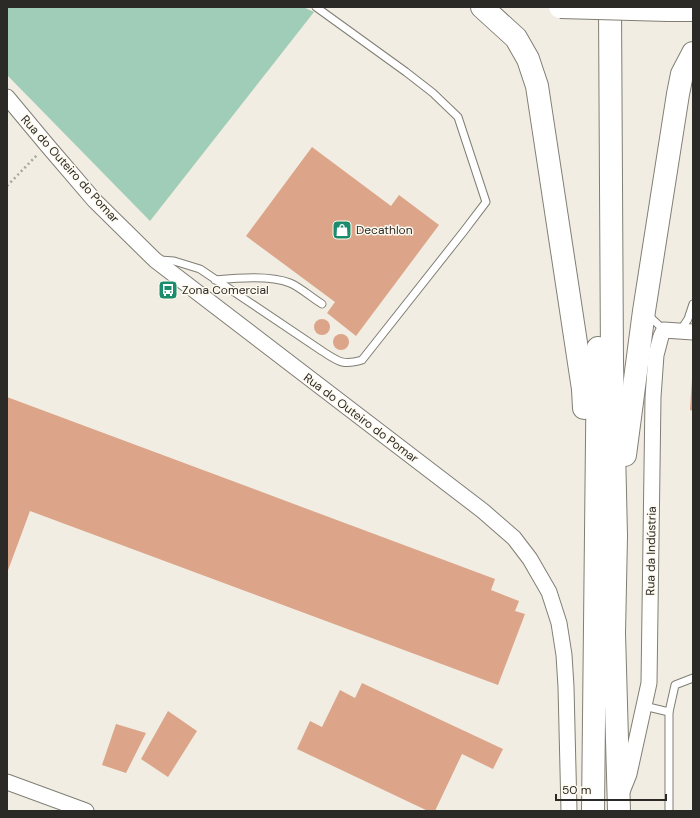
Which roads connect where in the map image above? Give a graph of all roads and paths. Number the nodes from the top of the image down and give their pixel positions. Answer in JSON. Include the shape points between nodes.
{"nodes":[{"id":1,"x":316,"y":7,"type":"edge"},
{"id":2,"x":482,"y":7,"type":"edge"},
{"id":3,"x":557,"y":7,"type":"edge"},
{"id":4,"x":560,"y":7,"type":"edge"},
{"id":5,"x":601,"y":7,"type":"edge"},
{"id":6,"x":610,"y":7,"type":"edge"},
{"id":7,"x":693,"y":10,"type":"edge"},
{"id":8,"x":693,"y":53,"type":"edge"},
{"id":9,"x":7,"y":97,"type":"edge"},
{"id":10,"x":47,"y":145,"type":"junction"},
{"id":11,"x":7,"y":186,"type":"edge"},
{"id":12,"x":155,"y":260,"type":"junction"},
{"id":13,"x":215,"y":280,"type":"junction"},
{"id":14,"x":322,"y":304,"type":"dead end"},
{"id":15,"x":693,"y":304,"type":"edge"},
{"id":16,"x":644,"y":311,"type":"junction"},
{"id":17,"x":691,"y":314,"type":"edge"},
{"id":18,"x":664,"y":330,"type":"junction"},
{"id":19,"x":686,"y":331,"type":"edge"},
{"id":20,"x":616,"y":536,"type":"junction"},
{"id":21,"x":595,"y":619,"type":"junction"},
{"id":22,"x":693,"y":678,"type":"edge"},
{"id":23,"x":644,"y":706,"type":"junction"},
{"id":24,"x":669,"y":712,"type":"junction"},
{"id":25,"x":7,"y":782,"type":"edge"},
{"id":26,"x":619,"y":805,"type":"edge"},
{"id":27,"x":86,"y":811,"type":"edge"},
{"id":28,"x":569,"y":811,"type":"edge"},
{"id":29,"x":593,"y":811,"type":"edge"},
{"id":30,"x":669,"y":811,"type":"edge"}],
"edges":[{"from":1,"to":13,"type":"lane","via":[[406,72],[458,117],[486,202],[362,360],[350,364],[340,362],[322,351]]},
{"from":2,"to":21,"type":"main road","via":[[516,38],[528,59],[537,86],[584,389],[588,578]]},
{"from":3,"to":4,"type":"main road"},
{"from":4,"to":7,"type":"main road","bridge":true},
{"from":5,"to":21,"type":"main road"},
{"from":6,"to":20,"type":"main road","via":[[612,362]]},
{"from":8,"to":16,"type":"main road","via":[[682,74],[678,94]]},
{"from":9,"to":10,"type":"street","name":"Rua do Outeiro do Pomar"},
{"from":10,"to":11,"type":"path"},
{"from":10,"to":12,"type":"street","name":"Rua do Outeiro do Pomar","via":[[95,201]]},
{"from":12,"to":13,"type":"lane","via":[[191,265]]},
{"from":12,"to":28,"type":"street","name":"Rua do Outeiro do Pomar","via":[[483,510],[514,538],[530,559],[549,592],[559,623],[566,687]]},
{"from":13,"to":14,"type":"lane","via":[[245,277],[290,283]]},
{"from":15,"to":17,"type":"lane"},
{"from":16,"to":18,"type":"lane"},
{"from":16,"to":20,"type":"main road"},
{"from":17,"to":19,"type":"lane"},
{"from":18,"to":19,"type":"street"},
{"from":18,"to":23,"type":"street","name":"Rua da Indústria","via":[[660,336],[656,356],[653,397],[649,683]]},
{"from":20,"to":26,"type":"main road","via":[[614,633]]},
{"from":21,"to":29,"type":"main road"},
{"from":22,"to":24,"type":"lane","via":[[674,685]]},
{"from":23,"to":24,"type":"lane"},
{"from":23,"to":26,"type":"street","name":"Rua da Indústria","via":[[629,774]]},
{"from":24,"to":30,"type":"lane"},
{"from":25,"to":27,"type":"street"}]}
